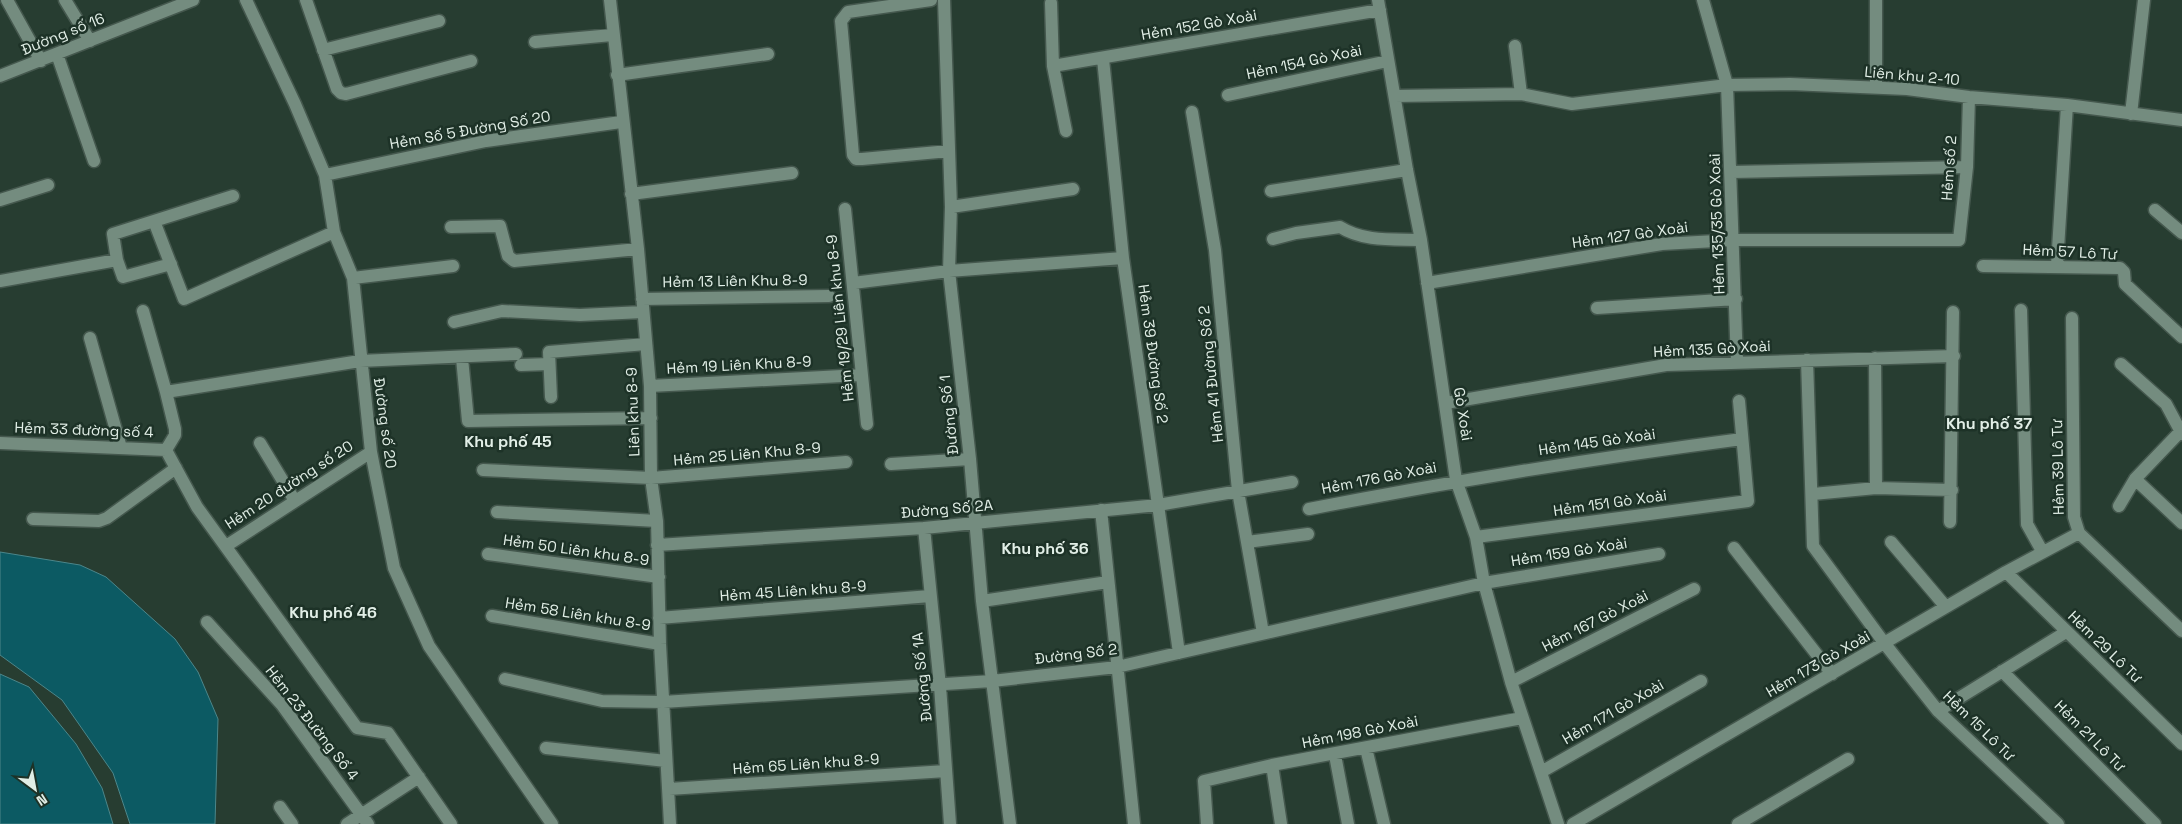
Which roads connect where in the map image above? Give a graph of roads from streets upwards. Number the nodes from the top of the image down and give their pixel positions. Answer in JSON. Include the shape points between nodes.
{"nodes":[{"id":1,"x":7,"y":0,"type":"edge"},
{"id":2,"x":65,"y":0,"type":"edge"},
{"id":3,"x":193,"y":0,"type":"edge"},
{"id":4,"x":246,"y":0,"type":"edge"},
{"id":5,"x":306,"y":0,"type":"edge"},
{"id":6,"x":610,"y":0,"type":"edge"},
{"id":7,"x":931,"y":0,"type":"edge"},
{"id":8,"x":944,"y":0,"type":"edge"},
{"id":9,"x":1702,"y":0,"type":"edge"},
{"id":10,"x":1876,"y":0,"type":"edge"},
{"id":11,"x":2144,"y":0,"type":"edge"},
{"id":12,"x":1051,"y":3,"type":"dead end"},
{"id":13,"x":1379,"y":5,"type":"edge"},
{"id":14,"x":439,"y":21,"type":"dead end"},
{"id":15,"x":612,"y":35,"type":"junction"},
{"id":16,"x":90,"y":41,"type":"junction"},
{"id":17,"x":535,"y":42,"type":"dead end"},
{"id":18,"x":1515,"y":46,"type":"dead end"},
{"id":19,"x":323,"y":50,"type":"junction"},
{"id":20,"x":57,"y":54,"type":"junction"},
{"id":21,"x":768,"y":54,"type":"dead end"},
{"id":22,"x":1103,"y":59,"type":"junction"},
{"id":23,"x":41,"y":61,"type":"junction"},
{"id":24,"x":471,"y":61,"type":"dead end"},
{"id":25,"x":1388,"y":61,"type":"junction"},
{"id":26,"x":1053,"y":66,"type":"junction"},
{"id":27,"x":617,"y":75,"type":"junction"},
{"id":28,"x":0,"y":76,"type":"edge"},
{"id":29,"x":1727,"y":85,"type":"junction"},
{"id":30,"x":1876,"y":88,"type":"junction"},
{"id":31,"x":1521,"y":94,"type":"junction"},
{"id":32,"x":1228,"y":95,"type":"dead end"},
{"id":33,"x":1395,"y":96,"type":"junction"},
{"id":34,"x":1969,"y":97,"type":"junction"},
{"id":35,"x":2067,"y":105,"type":"junction"},
{"id":36,"x":1192,"y":112,"type":"dead end"},
{"id":37,"x":2131,"y":114,"type":"junction"},
{"id":38,"x":2182,"y":120,"type":"edge"},
{"id":39,"x":622,"y":122,"type":"junction"},
{"id":40,"x":1066,"y":131,"type":"dead end"},
{"id":41,"x":949,"y":151,"type":"junction"},
{"id":42,"x":94,"y":161,"type":"dead end"},
{"id":43,"x":1967,"y":168,"type":"junction"},
{"id":44,"x":1406,"y":170,"type":"junction"},
{"id":45,"x":1732,"y":172,"type":"junction"},
{"id":46,"x":792,"y":173,"type":"dead end"},
{"id":47,"x":325,"y":174,"type":"junction"},
{"id":48,"x":48,"y":185,"type":"dead end"},
{"id":49,"x":1073,"y":190,"type":"dead end"},
{"id":50,"x":1271,"y":191,"type":"dead end"},
{"id":51,"x":631,"y":194,"type":"junction"},
{"id":52,"x":233,"y":196,"type":"dead end"},
{"id":53,"x":0,"y":200,"type":"edge"},
{"id":54,"x":951,"y":207,"type":"junction"},
{"id":55,"x":845,"y":208,"type":"dead end"},
{"id":56,"x":2155,"y":210,"type":"dead end"},
{"id":57,"x":154,"y":221,"type":"junction"},
{"id":58,"x":451,"y":227,"type":"dead end"},
{"id":59,"x":334,"y":232,"type":"junction"},
{"id":60,"x":2182,"y":233,"type":"edge"},
{"id":61,"x":1273,"y":239,"type":"dead end"},
{"id":62,"x":1421,"y":240,"type":"junction"},
{"id":63,"x":1734,"y":240,"type":"junction"},
{"id":64,"x":1960,"y":240,"type":"joint"},
{"id":65,"x":638,"y":249,"type":"junction"},
{"id":66,"x":1123,"y":258,"type":"junction"},
{"id":67,"x":117,"y":260,"type":"junction"},
{"id":68,"x":171,"y":264,"type":"junction"},
{"id":69,"x":2057,"y":265,"type":"junction"},
{"id":70,"x":452,"y":266,"type":"dead end"},
{"id":71,"x":1983,"y":266,"type":"dead end"},
{"id":72,"x":949,"y":271,"type":"junction"},
{"id":73,"x":353,"y":278,"type":"junction"},
{"id":74,"x":0,"y":281,"type":"edge"},
{"id":75,"x":852,"y":283,"type":"junction"},
{"id":76,"x":1427,"y":283,"type":"junction"},
{"id":77,"x":829,"y":296,"type":"dead end"},
{"id":78,"x":1736,"y":298,"type":"junction"},
{"id":79,"x":643,"y":306,"type":"junction"},
{"id":80,"x":1597,"y":308,"type":"dead end"},
{"id":81,"x":2021,"y":310,"type":"dead end"},
{"id":82,"x":143,"y":311,"type":"dead end"},
{"id":83,"x":1953,"y":312,"type":"dead end"},
{"id":84,"x":2072,"y":318,"type":"dead end"},
{"id":85,"x":454,"y":322,"type":"dead end"},
{"id":86,"x":2182,"y":337,"type":"edge"},
{"id":87,"x":90,"y":338,"type":"dead end"},
{"id":88,"x":646,"y":344,"type":"junction"},
{"id":89,"x":1954,"y":356,"type":"junction"},
{"id":90,"x":462,"y":358,"type":"junction"},
{"id":91,"x":1875,"y":358,"type":"junction"},
{"id":92,"x":1807,"y":360,"type":"junction"},
{"id":93,"x":360,"y":361,"type":"junction"},
{"id":94,"x":1737,"y":363,"type":"junction"},
{"id":95,"x":549,"y":364,"type":"junction"},
{"id":96,"x":2121,"y":364,"type":"dead end"},
{"id":97,"x":861,"y":375,"type":"junction"},
{"id":98,"x":650,"y":386,"type":"junction"},
{"id":99,"x":166,"y":392,"type":"junction"},
{"id":100,"x":550,"y":397,"type":"dead end"},
{"id":101,"x":1739,"y":401,"type":"dead end"},
{"id":102,"x":1446,"y":403,"type":"junction"},
{"id":103,"x":652,"y":418,"type":"junction"},
{"id":104,"x":867,"y":424,"type":"dead end"},
{"id":105,"x":2181,"y":433,"type":"edge"},
{"id":106,"x":1742,"y":439,"type":"junction"},
{"id":107,"x":0,"y":443,"type":"edge"},
{"id":108,"x":260,"y":443,"type":"dead end"},
{"id":109,"x":121,"y":448,"type":"junction"},
{"id":110,"x":166,"y":450,"type":"junction"},
{"id":111,"x":371,"y":452,"type":"junction"},
{"id":112,"x":970,"y":458,"type":"junction"},
{"id":113,"x":846,"y":462,"type":"dead end"},
{"id":114,"x":892,"y":464,"type":"dead end"},
{"id":115,"x":176,"y":468,"type":"junction"},
{"id":116,"x":483,"y":470,"type":"dead end"},
{"id":117,"x":651,"y":478,"type":"junction"},
{"id":118,"x":2135,"y":479,"type":"junction"},
{"id":119,"x":1456,"y":480,"type":"junction"},
{"id":120,"x":1292,"y":482,"type":"dead end"},
{"id":121,"x":1876,"y":488,"type":"junction"},
{"id":122,"x":1952,"y":490,"type":"junction"},
{"id":123,"x":1238,"y":491,"type":"junction"},
{"id":124,"x":1813,"y":494,"type":"junction"},
{"id":125,"x":295,"y":501,"type":"junction"},
{"id":126,"x":1158,"y":505,"type":"junction"},
{"id":127,"x":2119,"y":506,"type":"dead end"},
{"id":128,"x":1309,"y":509,"type":"dead end"},
{"id":129,"x":1101,"y":510,"type":"junction"},
{"id":130,"x":497,"y":512,"type":"dead end"},
{"id":131,"x":33,"y":519,"type":"dead end"},
{"id":132,"x":657,"y":521,"type":"junction"},
{"id":133,"x":1950,"y":522,"type":"dead end"},
{"id":134,"x":977,"y":523,"type":"junction"},
{"id":135,"x":2182,"y":523,"type":"edge"},
{"id":136,"x":924,"y":528,"type":"junction"},
{"id":137,"x":2079,"y":533,"type":"junction"},
{"id":138,"x":1308,"y":534,"type":"dead end"},
{"id":139,"x":1476,"y":538,"type":"junction"},
{"id":140,"x":1247,"y":542,"type":"junction"},
{"id":141,"x":1891,"y":542,"type":"dead end"},
{"id":142,"x":657,"y":545,"type":"junction"},
{"id":143,"x":226,"y":546,"type":"junction"},
{"id":144,"x":1734,"y":548,"type":"dead end"},
{"id":145,"x":2042,"y":551,"type":"junction"},
{"id":146,"x":488,"y":554,"type":"dead end"},
{"id":147,"x":1659,"y":554,"type":"dead end"},
{"id":148,"x":2006,"y":572,"type":"junction"},
{"id":149,"x":659,"y":577,"type":"junction"},
{"id":150,"x":1108,"y":582,"type":"junction"},
{"id":151,"x":1484,"y":583,"type":"junction"},
{"id":152,"x":1694,"y":589,"type":"dead end"},
{"id":153,"x":930,"y":596,"type":"junction"},
{"id":154,"x":982,"y":601,"type":"junction"},
{"id":155,"x":1946,"y":607,"type":"junction"},
{"id":156,"x":492,"y":616,"type":"dead end"},
{"id":157,"x":659,"y":618,"type":"junction"},
{"id":158,"x":207,"y":622,"type":"dead end"},
{"id":159,"x":2182,"y":631,"type":"edge"},
{"id":160,"x":2066,"y":632,"type":"junction"},
{"id":161,"x":1263,"y":633,"type":"junction"},
{"id":162,"x":660,"y":644,"type":"junction"},
{"id":163,"x":1885,"y":644,"type":"junction"},
{"id":164,"x":1179,"y":653,"type":"junction"},
{"id":165,"x":1117,"y":667,"type":"junction"},
{"id":166,"x":2002,"y":671,"type":"junction"},
{"id":167,"x":1832,"y":674,"type":"junction"},
{"id":168,"x":505,"y":679,"type":"dead end"},
{"id":169,"x":992,"y":680,"type":"junction"},
{"id":170,"x":1701,"y":681,"type":"dead end"},
{"id":171,"x":1512,"y":682,"type":"junction"},
{"id":172,"x":940,"y":686,"type":"junction"},
{"id":173,"x":663,"y":702,"type":"junction"},
{"id":174,"x":1938,"y":711,"type":"junction"},
{"id":175,"x":1522,"y":718,"type":"junction"},
{"id":176,"x":2182,"y":744,"type":"edge"},
{"id":177,"x":546,"y":748,"type":"dead end"},
{"id":178,"x":1366,"y":748,"type":"junction"},
{"id":179,"x":1335,"y":754,"type":"junction"},
{"id":180,"x":1848,"y":759,"type":"dead end"},
{"id":181,"x":666,"y":761,"type":"junction"},
{"id":182,"x":1272,"y":765,"type":"junction"},
{"id":183,"x":946,"y":771,"type":"junction"},
{"id":184,"x":1541,"y":772,"type":"junction"},
{"id":185,"x":419,"y":777,"type":"junction"},
{"id":186,"x":669,"y":789,"type":"junction"},
{"id":187,"x":280,"y":807,"type":"dead end"},
{"id":188,"x":365,"y":819,"type":"edge"},
{"id":189,"x":292,"y":824,"type":"edge"},
{"id":190,"x":347,"y":824,"type":"edge"},
{"id":191,"x":451,"y":824,"type":"edge"},
{"id":192,"x":552,"y":824,"type":"edge"},
{"id":193,"x":670,"y":824,"type":"edge"},
{"id":194,"x":950,"y":824,"type":"edge"},
{"id":195,"x":1010,"y":824,"type":"edge"},
{"id":196,"x":1134,"y":824,"type":"edge"},
{"id":197,"x":1207,"y":824,"type":"edge"},
{"id":198,"x":1281,"y":824,"type":"edge"},
{"id":199,"x":1348,"y":824,"type":"edge"},
{"id":200,"x":1384,"y":824,"type":"edge"},
{"id":201,"x":1558,"y":824,"type":"edge"},
{"id":202,"x":1573,"y":824,"type":"edge"},
{"id":203,"x":1738,"y":824,"type":"edge"},
{"id":204,"x":2058,"y":824,"type":"edge"},
{"id":205,"x":2155,"y":824,"type":"edge"}],
"edges":[{"from":1,"to":23,"type":"street"},
{"from":2,"to":16,"type":"street"},
{"from":3,"to":16,"type":"street","name":"Đường số 16"},
{"from":4,"to":47,"type":"street","name":"Đường số 20"},
{"from":5,"to":19,"type":"street"},
{"from":6,"to":15,"type":"street","name":"Liên khu 8-9"},
{"from":7,"to":41,"type":"street","via":[[848,12],[841,21],[853,155],[862,159]]},
{"from":8,"to":41,"type":"street","name":"Đường Số 1"},
{"from":9,"to":29,"type":"street"},
{"from":10,"to":30,"type":"street"},
{"from":11,"to":37,"type":"street"},
{"from":12,"to":26,"type":"street"},
{"from":13,"to":22,"type":"street","name":"Hẻm 152 Gò Xoài"},
{"from":13,"to":25,"type":"street","name":"Gò Xoài"},
{"from":14,"to":19,"type":"street"},
{"from":15,"to":17,"type":"street"},
{"from":15,"to":27,"type":"street","name":"Liên khu 8-9"},
{"from":16,"to":20,"type":"street","name":"Đường số 16"},
{"from":18,"to":31,"type":"street"},
{"from":19,"to":24,"type":"street","via":[[337,89],[346,94]]},
{"from":20,"to":23,"type":"street","name":"Đường số 16"},
{"from":20,"to":42,"type":"street"},
{"from":21,"to":27,"type":"street"},
{"from":22,"to":26,"type":"street","name":"Hẻm 152 Gò Xoài"},
{"from":22,"to":66,"type":"street","name":"Hẻm 39 Đường Số 2"},
{"from":23,"to":28,"type":"street","name":"Đường số 16"},
{"from":25,"to":32,"type":"street","name":"Hẻm 154 Gò Xoài"},
{"from":25,"to":33,"type":"street","name":"Gò Xoài"},
{"from":26,"to":40,"type":"street"},
{"from":27,"to":39,"type":"street","name":"Liên khu 8-9"},
{"from":29,"to":30,"type":"street","name":"Liên khu 2-10"},
{"from":29,"to":31,"type":"street","name":"Liên khu 2-10","via":[[1572,104]]},
{"from":29,"to":45,"type":"street","name":"Hẻm 135/35 Gò Xoài"},
{"from":30,"to":34,"type":"street","name":"Liên khu 2-10"},
{"from":31,"to":33,"type":"street","name":"Liên khu 2-10"},
{"from":33,"to":44,"type":"street","name":"Gò Xoài"},
{"from":34,"to":35,"type":"street","name":"Liên khu 2-10"},
{"from":34,"to":43,"type":"street","name":"Hẻm số 2"},
{"from":35,"to":37,"type":"street","name":"Liên khu 2-10"},
{"from":35,"to":69,"type":"street"},
{"from":36,"to":123,"type":"street","name":"Hẻm 41 Đường Số 2","via":[[1215,250]]},
{"from":37,"to":38,"type":"street","name":"Liên khu 2-10"},
{"from":39,"to":47,"type":"street","name":"Hẻm Số 5 Đường Số 20","via":[[486,141]]},
{"from":39,"to":51,"type":"street","name":"Liên khu 8-9"},
{"from":41,"to":54,"type":"street","name":"Đường Số 1"},
{"from":43,"to":45,"type":"street"},
{"from":43,"to":64,"type":"street","name":"Hẻm số 2"},
{"from":44,"to":50,"type":"street"},
{"from":44,"to":62,"type":"street","name":"Gò Xoài"},
{"from":45,"to":63,"type":"street","name":"Hẻm 135/35 Gò Xoài"},
{"from":46,"to":51,"type":"street"},
{"from":47,"to":59,"type":"street","name":"Đường số 20"},
{"from":48,"to":53,"type":"street"},
{"from":49,"to":54,"type":"street"},
{"from":51,"to":65,"type":"street","name":"Liên khu 8-9"},
{"from":52,"to":57,"type":"street"},
{"from":54,"to":72,"type":"street","name":"Đường Số 1"},
{"from":55,"to":75,"type":"street","name":"Hẻm 19/29 Liên khu 8-9"},
{"from":56,"to":60,"type":"street"},
{"from":57,"to":67,"type":"street","via":[[113,234]]},
{"from":57,"to":68,"type":"street"},
{"from":58,"to":65,"type":"street","via":[[500,226],[508,256],[514,261]]},
{"from":59,"to":68,"type":"street","via":[[184,299]]},
{"from":59,"to":73,"type":"street","name":"Đường số 20"},
{"from":61,"to":62,"type":"street","via":[[1340,227],[1353,235],[1371,238]]},
{"from":62,"to":76,"type":"street","name":"Gò Xoài"},
{"from":63,"to":64,"type":"street","name":"Hẻm 127 Gò Xoài"},
{"from":63,"to":76,"type":"street","name":"Hẻm 127 Gò Xoài","via":[[1662,244]]},
{"from":63,"to":78,"type":"street","name":"Hẻm 135/35 Gò Xoài"},
{"from":65,"to":79,"type":"street","name":"Liên khu 8-9"},
{"from":66,"to":72,"type":"street"},
{"from":66,"to":126,"type":"street","name":"Hẻm 39 Đường Số 2"},
{"from":67,"to":68,"type":"street","via":[[123,278]]},
{"from":67,"to":74,"type":"street"},
{"from":69,"to":71,"type":"street","name":"Hẻm 57 Lô Tư"},
{"from":69,"to":86,"type":"street","name":"Hẻm 57 Lô Tư","via":[[2120,268],[2124,272],[2125,284],[2133,293]]},
{"from":70,"to":73,"type":"street"},
{"from":72,"to":75,"type":"street"},
{"from":72,"to":112,"type":"street","name":"Đường Số 1"},
{"from":73,"to":93,"type":"street","name":"Đường số 20"},
{"from":75,"to":97,"type":"street","name":"Hẻm 19/29 Liên khu 8-9"},
{"from":76,"to":102,"type":"street","name":"Gò Xoài"},
{"from":77,"to":79,"type":"street","name":"Hẻm 13 Liên Khu 8-9"},
{"from":78,"to":80,"type":"street"},
{"from":78,"to":94,"type":"street","name":"Hẻm 135/35 Gò Xoài"},
{"from":79,"to":85,"type":"street","name":"Hẻm 13 Liên Khu 8-9","via":[[580,315],[502,311]]},
{"from":79,"to":88,"type":"street","name":"Liên khu 8-9"},
{"from":81,"to":145,"type":"street","via":[[2028,524]]},
{"from":82,"to":99,"type":"street"},
{"from":83,"to":89,"type":"street"},
{"from":84,"to":137,"type":"street","name":"Hẻm 39 Lô Tư","via":[[2074,517]]},
{"from":87,"to":109,"type":"street"},
{"from":88,"to":95,"type":"street","via":[[549,352]]},
{"from":88,"to":98,"type":"street","name":"Liên khu 8-9"},
{"from":89,"to":91,"type":"street","name":"Hẻm 135 Gò Xoài"},
{"from":89,"to":122,"type":"street"},
{"from":90,"to":93,"type":"street"},
{"from":90,"to":95,"type":"street","via":[[519,359]]},
{"from":90,"to":103,"type":"street","via":[[468,420]]},
{"from":91,"to":92,"type":"street","name":"Hẻm 135 Gò Xoài"},
{"from":91,"to":121,"type":"street"},
{"from":92,"to":94,"type":"street","name":"Hẻm 135 Gò Xoài"},
{"from":92,"to":124,"type":"street","name":"Hẻm 15 Lô Tư"},
{"from":93,"to":99,"type":"street"},
{"from":93,"to":111,"type":"street","name":"Đường số 20"},
{"from":94,"to":102,"type":"street","name":"Hẻm 135 Gò Xoài","via":[[1666,365]]},
{"from":95,"to":100,"type":"street"},
{"from":96,"to":105,"type":"street","via":[[2166,404]]},
{"from":97,"to":98,"type":"street","name":"Hẻm 19 Liên Khu 8-9"},
{"from":97,"to":104,"type":"street","name":"Hẻm 19/29 Liên khu 8-9"},
{"from":98,"to":103,"type":"street","name":"Liên khu 8-9"},
{"from":99,"to":110,"type":"street","via":[[175,429]]},
{"from":101,"to":106,"type":"street"},
{"from":102,"to":119,"type":"street","name":"Gò Xoài"},
{"from":103,"to":117,"type":"street","name":"Liên khu 8-9"},
{"from":105,"to":118,"type":"street"},
{"from":106,"to":119,"type":"street","name":"Hẻm 145 Gò Xoài"},
{"from":106,"to":139,"type":"street","name":"Hẻm 151 Gò Xoài","via":[[1748,501]]},
{"from":107,"to":109,"type":"street","name":"Hẻm 33 đường số 4"},
{"from":108,"to":125,"type":"street"},
{"from":109,"to":110,"type":"street","name":"Hẻm 33 đường số 4"},
{"from":110,"to":115,"type":"street","name":"Hẻm 33 đường số 4"},
{"from":111,"to":125,"type":"street","name":"Hẻm 20 đường số 20"},
{"from":111,"to":192,"type":"street","name":"Đường số 20","via":[[394,568],[429,646]]},
{"from":112,"to":114,"type":"street"},
{"from":112,"to":134,"type":"street","name":"Đường Số 1"},
{"from":113,"to":117,"type":"street","name":"Hẻm 25 Liên Khu 8-9"},
{"from":115,"to":131,"type":"street","via":[[99,521]]},
{"from":115,"to":143,"type":"street","name":"Hẻm 33 đường số 4","via":[[197,507]]},
{"from":116,"to":117,"type":"street","name":"Hẻm 25 Liên Khu 8-9"},
{"from":117,"to":132,"type":"street","name":"Liên khu 8-9"},
{"from":118,"to":127,"type":"street"},
{"from":118,"to":135,"type":"street"},
{"from":119,"to":128,"type":"street","name":"Hẻm 176 Gò Xoài"},
{"from":119,"to":139,"type":"street","name":"Gò Xoài"},
{"from":120,"to":123,"type":"street"},
{"from":121,"to":122,"type":"street"},
{"from":121,"to":124,"type":"street"},
{"from":122,"to":133,"type":"street"},
{"from":123,"to":126,"type":"street","name":"Đường Số 2A"},
{"from":123,"to":140,"type":"street","name":"Hẻm 41 Đường Số 2"},
{"from":124,"to":163,"type":"street","name":"Hẻm 15 Lô Tư","via":[[1814,546]]},
{"from":125,"to":143,"type":"street","name":"Hẻm 20 đường số 20"},
{"from":126,"to":129,"type":"street","name":"Đường Số 2A"},
{"from":126,"to":164,"type":"street","name":"Hẻm 39 Đường Số 2"},
{"from":129,"to":134,"type":"street","name":"Đường Số 2A"},
{"from":129,"to":150,"type":"street"},
{"from":130,"to":132,"type":"street"},
{"from":132,"to":142,"type":"street","name":"Liên khu 8-9"},
{"from":134,"to":136,"type":"street","name":"Đường Số 2A"},
{"from":134,"to":154,"type":"street","name":"Đường Số 1"},
{"from":136,"to":142,"type":"street","name":"Đường Số 2A"},
{"from":136,"to":153,"type":"street","name":"Đường Số 1A"},
{"from":137,"to":145,"type":"street","name":"Hẻm 173 Gò Xoài"},
{"from":137,"to":159,"type":"street","name":"Hẻm 39 Lô Tư"},
{"from":138,"to":140,"type":"street"},
{"from":139,"to":151,"type":"street","name":"Gò Xoài"},
{"from":140,"to":161,"type":"street","name":"Hẻm 41 Đường Số 2"},
{"from":141,"to":155,"type":"street"},
{"from":142,"to":149,"type":"street","name":"Liên khu 8-9"},
{"from":143,"to":185,"type":"street","name":"Hẻm 33 đường số 4","via":[[357,728],[388,733]]},
{"from":144,"to":167,"type":"street"},
{"from":145,"to":148,"type":"street","name":"Hẻm 173 Gò Xoài"},
{"from":146,"to":149,"type":"street","name":"Hẻm 50 Liên khu 8-9"},
{"from":147,"to":151,"type":"street","name":"Hẻm 159 Gò Xoài"},
{"from":148,"to":155,"type":"street","name":"Hẻm 173 Gò Xoài"},
{"from":148,"to":160,"type":"street","name":"Hẻm 29 Lô Tư"},
{"from":149,"to":157,"type":"street","name":"Liên khu 8-9"},
{"from":150,"to":154,"type":"street"},
{"from":150,"to":165,"type":"street"},
{"from":151,"to":161,"type":"street","name":"Đường Số 2"},
{"from":151,"to":171,"type":"street","name":"Gò Xoài"},
{"from":152,"to":171,"type":"street","name":"Hẻm 167 Gò Xoài"},
{"from":153,"to":157,"type":"street","name":"Hẻm 45 Liên khu 8-9"},
{"from":153,"to":172,"type":"street","name":"Đường Số 1A"},
{"from":154,"to":169,"type":"street","name":"Đường Số 1"},
{"from":155,"to":163,"type":"street","name":"Hẻm 173 Gò Xoài"},
{"from":156,"to":162,"type":"street","name":"Hẻm 58 Liên khu 8-9"},
{"from":157,"to":162,"type":"street","name":"Liên khu 8-9"},
{"from":158,"to":188,"type":"street","name":"Hẻm 23 Đường Số 4","via":[[282,705]]},
{"from":160,"to":166,"type":"street"},
{"from":160,"to":176,"type":"street","name":"Hẻm 29 Lô Tư"},
{"from":161,"to":164,"type":"street","name":"Đường Số 2"},
{"from":162,"to":173,"type":"street","name":"Liên khu 8-9"},
{"from":163,"to":167,"type":"street","name":"Hẻm 173 Gò Xoài"},
{"from":163,"to":174,"type":"street","name":"Hẻm 15 Lô Tư"},
{"from":164,"to":165,"type":"street","name":"Đường Số 2"},
{"from":165,"to":169,"type":"street","name":"Đường Số 2"},
{"from":165,"to":196,"type":"street"},
{"from":166,"to":174,"type":"street"},
{"from":166,"to":205,"type":"street","name":"Hẻm 21 Lô Tư"},
{"from":167,"to":202,"type":"street","name":"Hẻm 173 Gò Xoài"},
{"from":168,"to":173,"type":"street","name":"Đường Số 2","via":[[602,701]]},
{"from":169,"to":172,"type":"street","name":"Đường Số 2"},
{"from":169,"to":195,"type":"street","name":"Đường Số 1"},
{"from":170,"to":184,"type":"street","name":"Hẻm 171 Gò Xoài"},
{"from":171,"to":175,"type":"street","name":"Gò Xoài"},
{"from":172,"to":173,"type":"street","name":"Đường Số 2"},
{"from":172,"to":183,"type":"street","name":"Đường Số 1A"},
{"from":173,"to":181,"type":"street","name":"Liên khu 8-9"},
{"from":174,"to":204,"type":"street","name":"Hẻm 15 Lô Tư"},
{"from":175,"to":178,"type":"street","name":"Hẻm 198 Gò Xoài"},
{"from":175,"to":184,"type":"street","name":"Gò Xoài"},
{"from":177,"to":181,"type":"street"},
{"from":178,"to":179,"type":"street","name":"Hẻm 198 Gò Xoài"},
{"from":178,"to":200,"type":"street"},
{"from":179,"to":182,"type":"street","name":"Hẻm 198 Gò Xoài"},
{"from":179,"to":199,"type":"street"},
{"from":180,"to":203,"type":"street"},
{"from":181,"to":186,"type":"street","name":"Liên khu 8-9"},
{"from":182,"to":197,"type":"street","name":"Hẻm 198 Gò Xoài","via":[[1204,781]]},
{"from":182,"to":198,"type":"street"},
{"from":183,"to":186,"type":"street","name":"Hẻm 65 Liên khu 8-9"},
{"from":183,"to":194,"type":"street","name":"Đường Số 1A"},
{"from":184,"to":201,"type":"street","name":"Gò Xoài"},
{"from":185,"to":188,"type":"street"},
{"from":185,"to":191,"type":"street","name":"Hẻm 33 đường số 4"},
{"from":186,"to":193,"type":"street","name":"Liên khu 8-9"},
{"from":187,"to":189,"type":"street"},
{"from":188,"to":190,"type":"street"}]}
